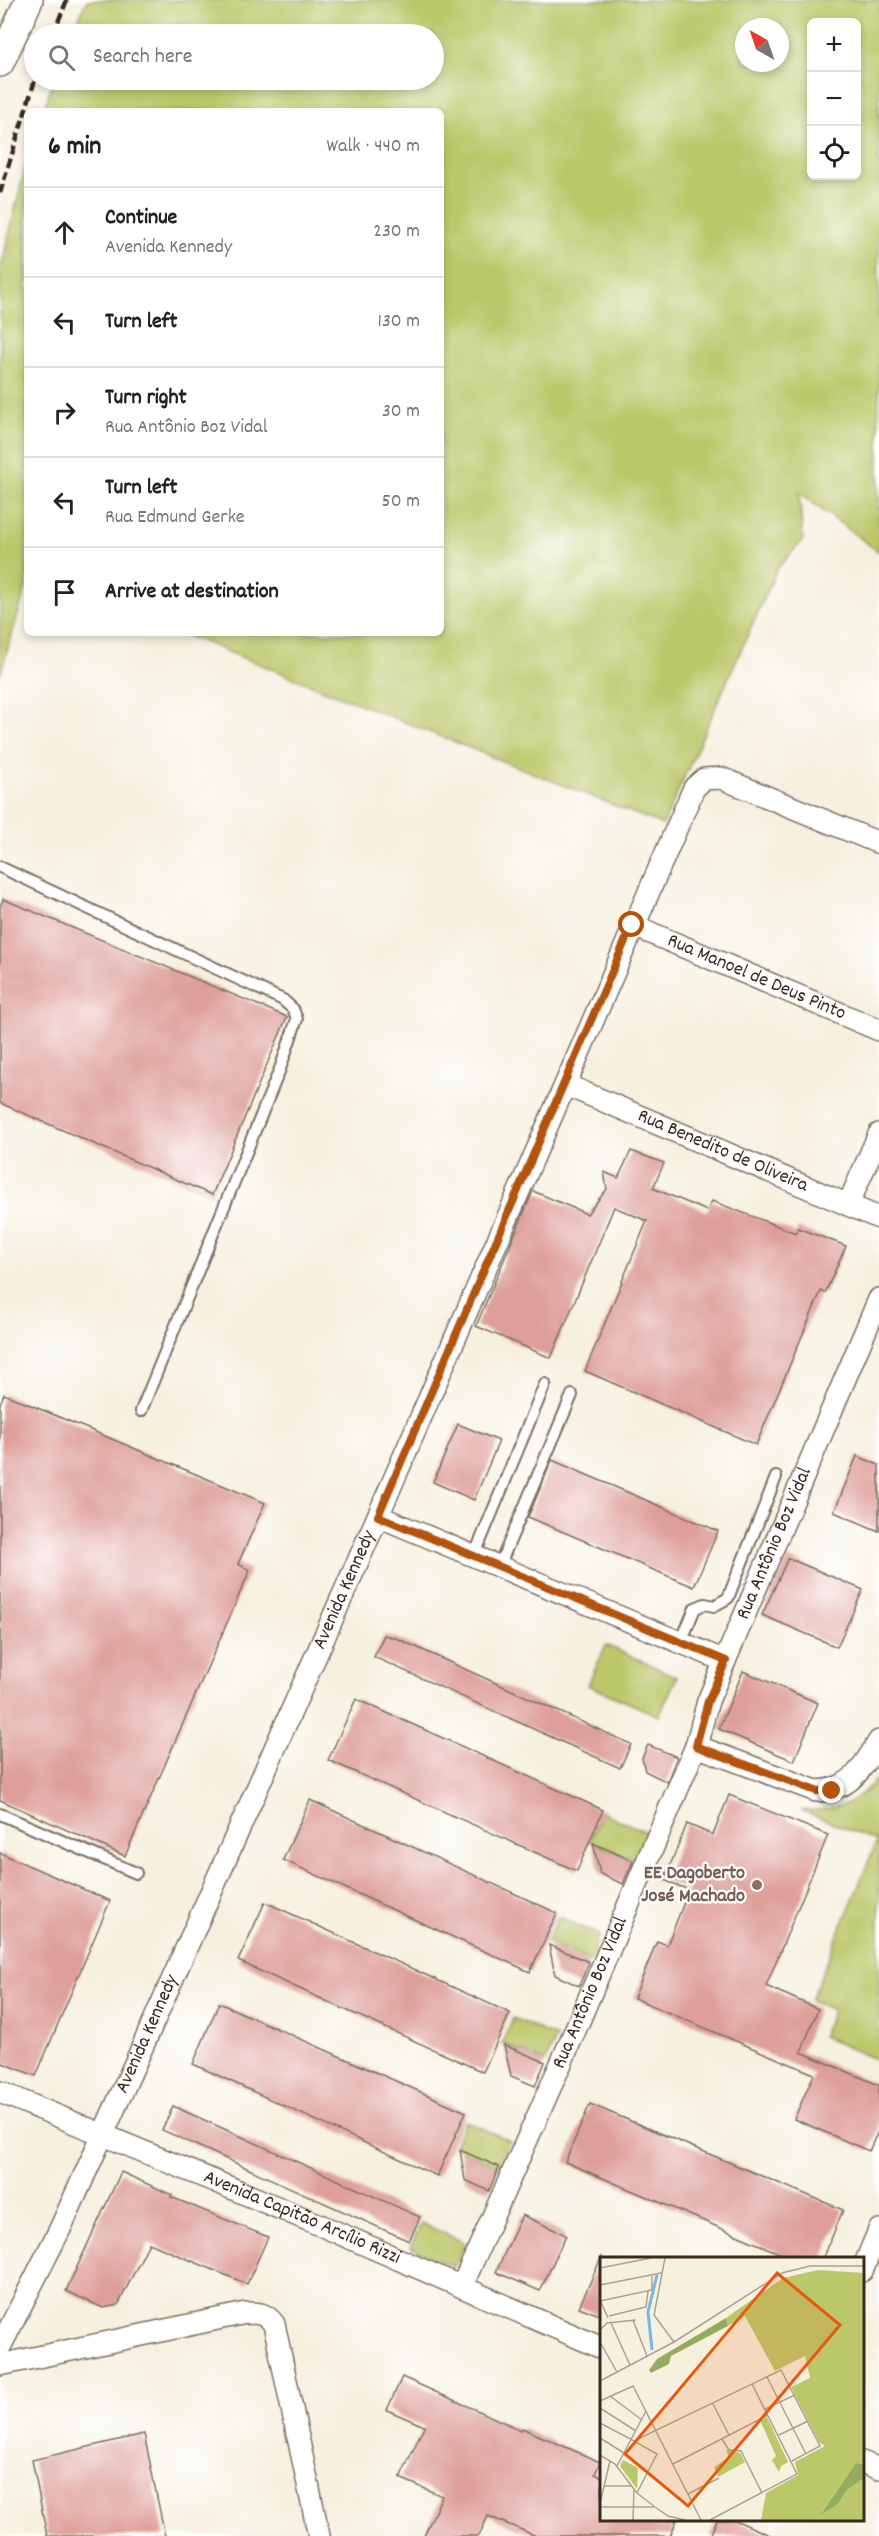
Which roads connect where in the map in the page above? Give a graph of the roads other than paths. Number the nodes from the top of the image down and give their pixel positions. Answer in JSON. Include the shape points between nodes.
{"nodes":[{"id":1,"x":29,"y":0,"type":"edge"},
{"id":2,"x":0,"y":63,"type":"edge"},
{"id":3,"x":879,"y":843,"type":"edge"},
{"id":4,"x":0,"y":867,"type":"edge"},
{"id":5,"x":632,"y":925,"type":"junction"},
{"id":6,"x":879,"y":1030,"type":"edge"},
{"id":7,"x":566,"y":1085,"type":"junction"},
{"id":8,"x":879,"y":1134,"type":"edge"},
{"id":9,"x":848,"y":1205,"type":"junction"},
{"id":10,"x":879,"y":1218,"type":"edge"},
{"id":11,"x":879,"y":1299,"type":"edge"},
{"id":12,"x":546,"y":1384,"type":"dead end"},
{"id":13,"x":572,"y":1395,"type":"dead end"},
{"id":14,"x":141,"y":1411,"type":"dead end"},
{"id":15,"x":776,"y":1477,"type":"dead end"},
{"id":16,"x":378,"y":1516,"type":"junction"},
{"id":17,"x":475,"y":1554,"type":"junction"},
{"id":18,"x":500,"y":1564,"type":"junction"},
{"id":19,"x":681,"y":1642,"type":"junction"},
{"id":20,"x":726,"y":1661,"type":"junction"},
{"id":21,"x":879,"y":1742,"type":"edge"},
{"id":22,"x":696,"y":1746,"type":"junction"},
{"id":23,"x":0,"y":1814,"type":"edge"},
{"id":24,"x":136,"y":1873,"type":"dead end"},
{"id":25,"x":0,"y":2092,"type":"edge"},
{"id":26,"x":102,"y":2135,"type":"junction"},
{"id":27,"x":879,"y":2230,"type":"edge"},
{"id":28,"x":864,"y":2266,"type":"edge"},
{"id":29,"x":462,"y":2286,"type":"junction"},
{"id":30,"x":0,"y":2347,"type":"edge"},
{"id":31,"x":600,"y":2347,"type":"edge"},
{"id":32,"x":0,"y":2365,"type":"edge"},
{"id":33,"x":864,"y":2463,"type":"edge"},
{"id":34,"x":879,"y":2469,"type":"edge"},
{"id":35,"x":319,"y":2536,"type":"edge"}],
"edges":[{"from":1,"to":2,"type":"street"},
{"from":3,"to":5,"type":"street","name":"Avenida Kennedy","via":[[721,778],[704,779],[694,788]]},
{"from":4,"to":14,"type":"lane","via":[[283,1000],[297,1019]]},
{"from":5,"to":6,"type":"street","name":"Rua Manoel de Deus Pinto"},
{"from":5,"to":7,"type":"street","name":"Avenida Kennedy"},
{"from":7,"to":9,"type":"street","name":"Rua Benedito de Oliveira"},
{"from":7,"to":16,"type":"street","name":"Avenida Kennedy"},
{"from":8,"to":9,"type":"street"},
{"from":9,"to":10,"type":"street","name":"Rua Benedito de Oliveira"},
{"from":11,"to":20,"type":"street","name":"Rua Antônio Boz Vidal"},
{"from":12,"to":17,"type":"lane"},
{"from":13,"to":18,"type":"lane"},
{"from":15,"to":19,"type":"lane","via":[[728,1598],[714,1606],[695,1608]]},
{"from":16,"to":17,"type":"street"},
{"from":16,"to":26,"type":"street","name":"Avenida Kennedy"},
{"from":17,"to":18,"type":"street"},
{"from":18,"to":19,"type":"street"},
{"from":19,"to":20,"type":"street"},
{"from":20,"to":22,"type":"street","name":"Rua Antônio Boz Vidal","via":[[708,1701]]},
{"from":21,"to":22,"type":"street","via":[[857,1774],[832,1791],[816,1791]]},
{"from":22,"to":29,"type":"street","name":"Rua Antônio Boz Vidal"},
{"from":23,"to":24,"type":"lane"},
{"from":25,"to":26,"type":"street","name":"Avenida Capitão Arcílio Rizzi"},
{"from":26,"to":29,"type":"street","name":"Avenida Capitão Arcílio Rizzi"},
{"from":26,"to":30,"type":"street","name":"Avenida Kennedy"},
{"from":27,"to":28,"type":"street"},
{"from":29,"to":31,"type":"street","name":"Avenida Capitão Arcílio Rizzi"},
{"from":32,"to":35,"type":"street","via":[[246,2313],[269,2317],[274,2324]]},
{"from":33,"to":34,"type":"street"}]}
